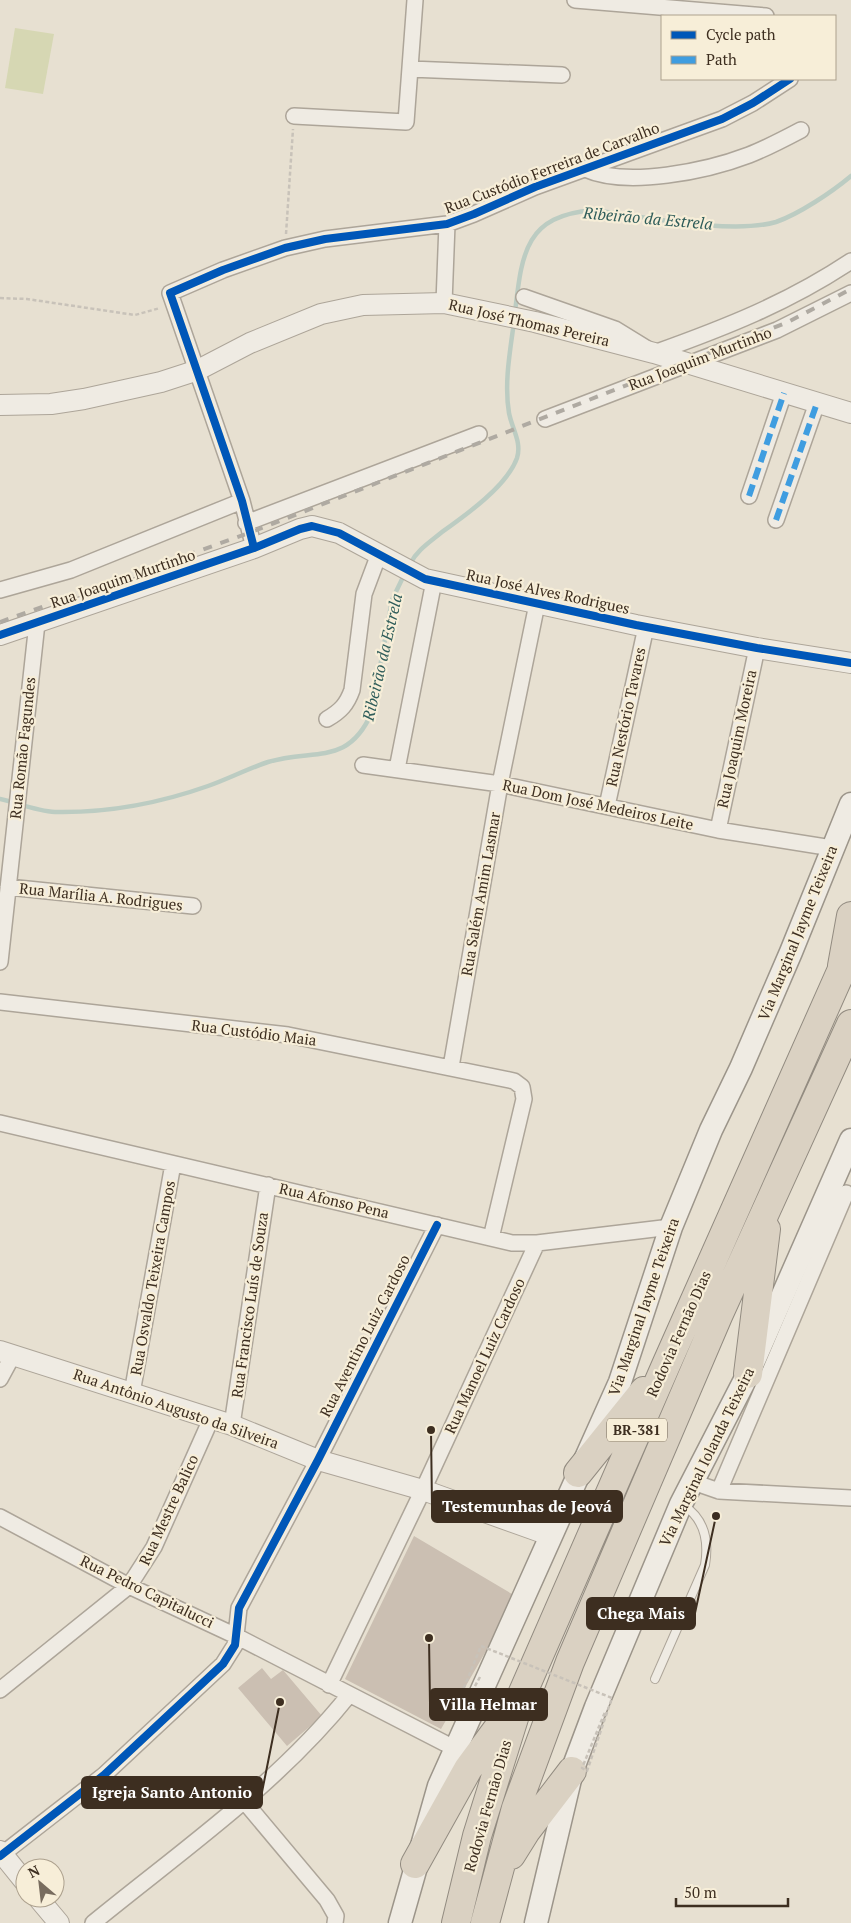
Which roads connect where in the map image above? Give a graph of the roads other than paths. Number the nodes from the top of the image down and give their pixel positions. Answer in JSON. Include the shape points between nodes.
{"nodes":[{"id":1,"x":415,"y":0,"type":"edge"},
{"id":2,"x":575,"y":0,"type":"edge"},
{"id":3,"x":717,"y":5,"type":"edge"},
{"id":4,"x":762,"y":15,"type":"edge"},
{"id":5,"x":410,"y":69,"type":"junction"},
{"id":6,"x":562,"y":75,"type":"dead end"},
{"id":7,"x":789,"y":80,"type":"edge"},
{"id":8,"x":294,"y":116,"type":"road end"},
{"id":9,"x":801,"y":130,"type":"dead end"},
{"id":10,"x":585,"y":169,"type":"junction"},
{"id":11,"x":447,"y":224,"type":"junction"},
{"id":12,"x":851,"y":261,"type":"edge"},
{"id":13,"x":851,"y":293,"type":"edge"},
{"id":14,"x":524,"y":296,"type":"dead end"},
{"id":15,"x":444,"y":303,"type":"junction"},
{"id":16,"x":654,"y":353,"type":"junction"},
{"id":17,"x":687,"y":364,"type":"junction"},
{"id":18,"x":198,"y":370,"type":"junction"},
{"id":19,"x":784,"y":393,"type":"junction"},
{"id":20,"x":816,"y":403,"type":"junction"},
{"id":21,"x":0,"y":405,"type":"edge"},
{"id":22,"x":851,"y":413,"type":"edge"},
{"id":23,"x":545,"y":419,"type":"dead end"},
{"id":24,"x":479,"y":434,"type":"dead end"},
{"id":25,"x":749,"y":496,"type":"dead end"},
{"id":26,"x":242,"y":501,"type":"junction"},
{"id":27,"x":776,"y":520,"type":"dead end"},
{"id":28,"x":246,"y":523,"type":"junction"},
{"id":29,"x":254,"y":548,"type":"junction"},
{"id":30,"x":386,"y":558,"type":"junction"},
{"id":31,"x":429,"y":580,"type":"junction"},
{"id":32,"x":0,"y":590,"type":"edge"},
{"id":33,"x":537,"y":604,"type":"junction"},
{"id":34,"x":37,"y":623,"type":"junction"},
{"id":35,"x":646,"y":627,"type":"junction"},
{"id":36,"x":0,"y":635,"type":"edge"},
{"id":37,"x":757,"y":648,"type":"junction"},
{"id":38,"x":851,"y":663,"type":"edge"},
{"id":39,"x":328,"y":719,"type":"dead end"},
{"id":40,"x":363,"y":765,"type":"dead end"},
{"id":41,"x":398,"y":770,"type":"junction"},
{"id":42,"x":500,"y":784,"type":"junction"},
{"id":43,"x":851,"y":804,"type":"edge"},
{"id":44,"x":607,"y":806,"type":"junction"},
{"id":45,"x":718,"y":830,"type":"junction"},
{"id":46,"x":832,"y":848,"type":"junction"},
{"id":47,"x":8,"y":888,"type":"junction"},
{"id":48,"x":193,"y":906,"type":"dead end"},
{"id":49,"x":851,"y":916,"type":"edge"},
{"id":50,"x":846,"y":961,"type":"edge"},
{"id":51,"x":0,"y":962,"type":"edge"},
{"id":52,"x":0,"y":1002,"type":"edge"},
{"id":53,"x":851,"y":1024,"type":"edge"},
{"id":54,"x":451,"y":1067,"type":"junction"},
{"id":55,"x":0,"y":1123,"type":"edge"},
{"id":56,"x":851,"y":1140,"type":"edge"},
{"id":57,"x":173,"y":1164,"type":"junction"},
{"id":58,"x":268,"y":1185,"type":"junction"},
{"id":59,"x":846,"y":1193,"type":"dead end"},
{"id":60,"x":770,"y":1201,"type":"junction"},
{"id":61,"x":437,"y":1225,"type":"junction"},
{"id":62,"x":672,"y":1227,"type":"junction"},
{"id":63,"x":491,"y":1238,"type":"junction"},
{"id":64,"x":537,"y":1243,"type":"junction"},
{"id":65,"x":6,"y":1353,"type":"edge"},
{"id":66,"x":666,"y":1365,"type":"junction"},
{"id":67,"x":748,"y":1374,"type":"junction"},
{"id":68,"x":0,"y":1379,"type":"edge"},
{"id":69,"x":132,"y":1393,"type":"junction"},
{"id":70,"x":212,"y":1418,"type":"junction"},
{"id":71,"x":232,"y":1425,"type":"junction"},
{"id":72,"x":318,"y":1460,"type":"junction"},
{"id":73,"x":578,"y":1473,"type":"junction"},
{"id":74,"x":693,"y":1482,"type":"junction"},
{"id":75,"x":423,"y":1490,"type":"junction"},
{"id":76,"x":719,"y":1491,"type":"junction"},
{"id":77,"x":851,"y":1498,"type":"edge"},
{"id":78,"x":681,"y":1504,"type":"junction"},
{"id":79,"x":0,"y":1517,"type":"edge"},
{"id":80,"x":549,"y":1536,"type":"junction"},
{"id":81,"x":128,"y":1586,"type":"junction"},
{"id":82,"x":236,"y":1636,"type":"junction"},
{"id":83,"x":655,"y":1679,"type":"dead end"},
{"id":84,"x":329,"y":1685,"type":"junction"},
{"id":85,"x":0,"y":1690,"type":"edge"},
{"id":86,"x":349,"y":1695,"type":"junction"},
{"id":87,"x":520,"y":1699,"type":"junction"},
{"id":88,"x":454,"y":1748,"type":"junction"},
{"id":89,"x":572,"y":1771,"type":"junction"},
{"id":90,"x":244,"y":1800,"type":"junction"},
{"id":91,"x":1,"y":1854,"type":"edge"},
{"id":92,"x":415,"y":1864,"type":"junction"},
{"id":93,"x":15,"y":1870,"type":"edge"},
{"id":94,"x":496,"y":1880,"type":"junction"},
{"id":95,"x":46,"y":1908,"type":"edge"},
{"id":96,"x":59,"y":1923,"type":"edge"},
{"id":97,"x":93,"y":1923,"type":"edge"},
{"id":98,"x":335,"y":1923,"type":"edge"},
{"id":99,"x":400,"y":1923,"type":"edge"},
{"id":100,"x":456,"y":1923,"type":"edge"},
{"id":101,"x":485,"y":1923,"type":"edge"},
{"id":102,"x":536,"y":1923,"type":"edge"}],
"edges":[{"from":1,"to":5,"type":"street"},
{"from":2,"to":3,"type":"street"},
{"from":3,"to":4,"type":"street"},
{"from":5,"to":6,"type":"street"},
{"from":5,"to":8,"type":"street","via":[[406,122]]},
{"from":7,"to":10,"type":"street","name":"Rua Custódio Ferreira de Carvalho","via":[[722,119]]},
{"from":9,"to":10,"type":"street","via":[[748,156],[690,171],[614,177]]},
{"from":10,"to":11,"type":"street","name":"Rua Custódio Ferreira de Carvalho"},
{"from":11,"to":15,"type":"street"},
{"from":11,"to":18,"type":"street","name":"Rua Custódio Ferreira de Carvalho","via":[[325,239],[285,248],[223,270],[172,299]]},
{"from":12,"to":16,"type":"street","name":"Rua Joaquim Murtinho","via":[[768,309]]},
{"from":13,"to":17,"type":"street","name":"Rua Joaquim Murtinho","via":[[777,330]]},
{"from":14,"to":16,"type":"street","name":"Rua José Thomas Pereira","via":[[615,329]]},
{"from":15,"to":16,"type":"street","name":"Rua José Thomas Pereira","via":[[536,322]]},
{"from":15,"to":18,"type":"street","name":"Rua José Thomas Pereira","via":[[363,305],[321,314]]},
{"from":16,"to":17,"type":"street","name":"Rua José Thomas Pereira"},
{"from":17,"to":19,"type":"street","name":"Rua José Thomas Pereira"},
{"from":17,"to":23,"type":"street","name":"Rua Joaquim Murtinho"},
{"from":18,"to":21,"type":"street","name":"Rua José Thomas Pereira","via":[[161,382],[84,399],[52,404]]},
{"from":18,"to":26,"type":"street"},
{"from":19,"to":20,"type":"street","name":"Rua José Thomas Pereira"},
{"from":19,"to":25,"type":"street"},
{"from":20,"to":22,"type":"street","name":"Rua José Thomas Pereira"},
{"from":20,"to":27,"type":"street"},
{"from":24,"to":28,"type":"street"},
{"from":26,"to":28,"type":"street"},
{"from":26,"to":32,"type":"street","name":"Rua Joaquim Murtinho","via":[[71,570]]},
{"from":28,"to":29,"type":"street"},
{"from":29,"to":30,"type":"street","name":"Rua José Alves Rodrigues","via":[[312,526],[339,533]]},
{"from":29,"to":34,"type":"street","name":"Rua Joaquim Murtinho"},
{"from":30,"to":31,"type":"street","name":"Rua José Alves Rodrigues"},
{"from":30,"to":39,"type":"street","via":[[364,594],[348,703]]},
{"from":31,"to":33,"type":"street","name":"Rua José Alves Rodrigues"},
{"from":31,"to":41,"type":"street"},
{"from":33,"to":35,"type":"street","name":"Rua José Alves Rodrigues"},
{"from":33,"to":42,"type":"street","name":"Rua Salém Amim Lasmar"},
{"from":34,"to":36,"type":"street","name":"Rua Joaquim Murtinho"},
{"from":34,"to":47,"type":"street","name":"Rua Romão Fagundes"},
{"from":35,"to":37,"type":"street","name":"Rua José Alves Rodrigues"},
{"from":35,"to":44,"type":"street","name":"Rua Nestório Tavares"},
{"from":37,"to":38,"type":"street","name":"Rua José Alves Rodrigues"},
{"from":37,"to":45,"type":"street","name":"Rua Joaquim Moreira"},
{"from":40,"to":41,"type":"street","name":"Rua Dom José Medeiros Leite"},
{"from":41,"to":42,"type":"street","name":"Rua Dom José Medeiros Leite"},
{"from":42,"to":44,"type":"street","name":"Rua Dom José Medeiros Leite"},
{"from":42,"to":54,"type":"street","name":"Rua Salém Amim Lasmar"},
{"from":43,"to":46,"type":"main road","name":"Via Marginal Jayme Teixeira"},
{"from":44,"to":45,"type":"street","name":"Rua Dom José Medeiros Leite"},
{"from":45,"to":46,"type":"street","name":"Rua Dom José Medeiros Leite"},
{"from":46,"to":62,"type":"main road","name":"Via Marginal Jayme Teixeira","via":[[791,952],[711,1130]]},
{"from":47,"to":48,"type":"street","name":"Rua Marília A. Rodrigues"},
{"from":47,"to":51,"type":"street","name":"Rua Romão Fagundes"},
{"from":49,"to":50,"type":"highway","name":"Rodovia Fernão Dias"},
{"from":50,"to":66,"type":"highway","name":"Rodovia Fernão Dias","number":"BR-381"},
{"from":52,"to":54,"type":"street","name":"Rua Custódio Maia","via":[[288,1035]]},
{"from":53,"to":60,"type":"highway","name":"Rodovia Fernão Dias","number":"BR-381"},
{"from":54,"to":63,"type":"street","name":"Rua Custódio Maia","via":[[506,1078],[519,1084],[523,1091],[524,1099]]},
{"from":55,"to":57,"type":"street","name":"Rua Afonso Pena"},
{"from":56,"to":67,"type":"main road","name":"Via Marginal Iolanda Teixeira"},
{"from":57,"to":58,"type":"street","name":"Rua Afonso Pena"},
{"from":57,"to":69,"type":"street","name":"Rua Osvaldo Teixeira Campos"},
{"from":58,"to":61,"type":"street","name":"Rua Afonso Pena"},
{"from":58,"to":71,"type":"street","name":"Rua Francisco Luís de Souza"},
{"from":59,"to":76,"type":"street"},
{"from":60,"to":67,"type":"highway"},
{"from":60,"to":94,"type":"highway","name":"Rodovia Fernão Dias","number":"BR-381","via":[[556,1697],[516,1808]]},
{"from":61,"to":63,"type":"street","name":"Rua Afonso Pena"},
{"from":61,"to":72,"type":"street","name":"Rua Aventino Luiz Cardoso"},
{"from":62,"to":64,"type":"street","name":"Rua Afonso Pena"},
{"from":62,"to":73,"type":"main road","name":"Via Marginal Jayme Teixeira","via":[[620,1382]]},
{"from":63,"to":64,"type":"street","name":"Rua Afonso Pena","via":[[512,1243]]},
{"from":64,"to":75,"type":"street","name":"Rua Manoel Luiz Cardoso"},
{"from":65,"to":68,"type":"street"},
{"from":65,"to":69,"type":"street","name":"Rua Antônio Augusto da Silveira"},
{"from":66,"to":73,"type":"highway"},
{"from":66,"to":87,"type":"highway","name":"Rodovia Fernão Dias","number":"BR-381"},
{"from":67,"to":74,"type":"main road","name":"Via Marginal Iolanda Teixeira"},
{"from":69,"to":70,"type":"street","name":"Rua Antônio Augusto da Silveira"},
{"from":70,"to":71,"type":"street","name":"Rua Antônio Augusto da Silveira"},
{"from":70,"to":81,"type":"street","name":"Rua Mestre Balico","via":[[154,1547]]},
{"from":71,"to":72,"type":"street","name":"Rua Antônio Augusto da Silveira"},
{"from":72,"to":75,"type":"street","name":"Rua Antônio Augusto da Silveira"},
{"from":72,"to":82,"type":"street","name":"Rua Aventino Luiz Cardoso","via":[[239,1608]]},
{"from":73,"to":80,"type":"main road","name":"Via Marginal Jayme Teixeira"},
{"from":74,"to":76,"type":"street"},
{"from":74,"to":78,"type":"main road","name":"Via Marginal Iolanda Teixeira"},
{"from":75,"to":80,"type":"street","name":"Rua Antônio Augusto da Silveira"},
{"from":75,"to":84,"type":"street","name":"Rua Manoel Luiz Cardoso"},
{"from":76,"to":77,"type":"street"},
{"from":78,"to":83,"type":"lane","via":[[700,1522],[707,1550],[704,1565]]},
{"from":78,"to":89,"type":"main road","name":"Via Marginal Iolanda Teixeira"},
{"from":79,"to":81,"type":"street","name":"Rua Pedro Capitalucci"},
{"from":80,"to":88,"type":"main road","name":"Via Marginal Jayme Teixeira"},
{"from":81,"to":82,"type":"street","name":"Rua Pedro Capitalucci"},
{"from":81,"to":85,"type":"street","name":"Rua Mestre Balico"},
{"from":82,"to":84,"type":"street","name":"Rua Pedro Capitalucci"},
{"from":82,"to":91,"type":"street","name":"Rua Aventino Luiz Cardoso","via":[[232,1653],[224,1664],[104,1775]]},
{"from":84,"to":86,"type":"street","name":"Rua Pedro Capitalucci"},
{"from":86,"to":88,"type":"street","name":"Rua Pedro Capitalucci"},
{"from":86,"to":90,"type":"street","via":[[313,1738]]},
{"from":87,"to":92,"type":"highway","via":[[468,1769]]},
{"from":87,"to":100,"type":"highway","name":"Rodovia Fernão Dias","number":"BR-381","via":[[477,1836]]},
{"from":88,"to":92,"type":"main road","name":"Via Marginal Jayme Teixeira","via":[[438,1786]]},
{"from":89,"to":94,"type":"highway","via":[[526,1831]]},
{"from":89,"to":102,"type":"main road","name":"Via Marginal Iolanda Teixeira"},
{"from":90,"to":97,"type":"street"},
{"from":90,"to":98,"type":"street","via":[[327,1900],[336,1916]]},
{"from":91,"to":93,"type":"street"},
{"from":92,"to":99,"type":"main road","name":"Via Marginal Jayme Teixeira"},
{"from":94,"to":101,"type":"highway","name":"Rodovia Fernão Dias","number":"BR-381"},
{"from":95,"to":96,"type":"street"}]}
